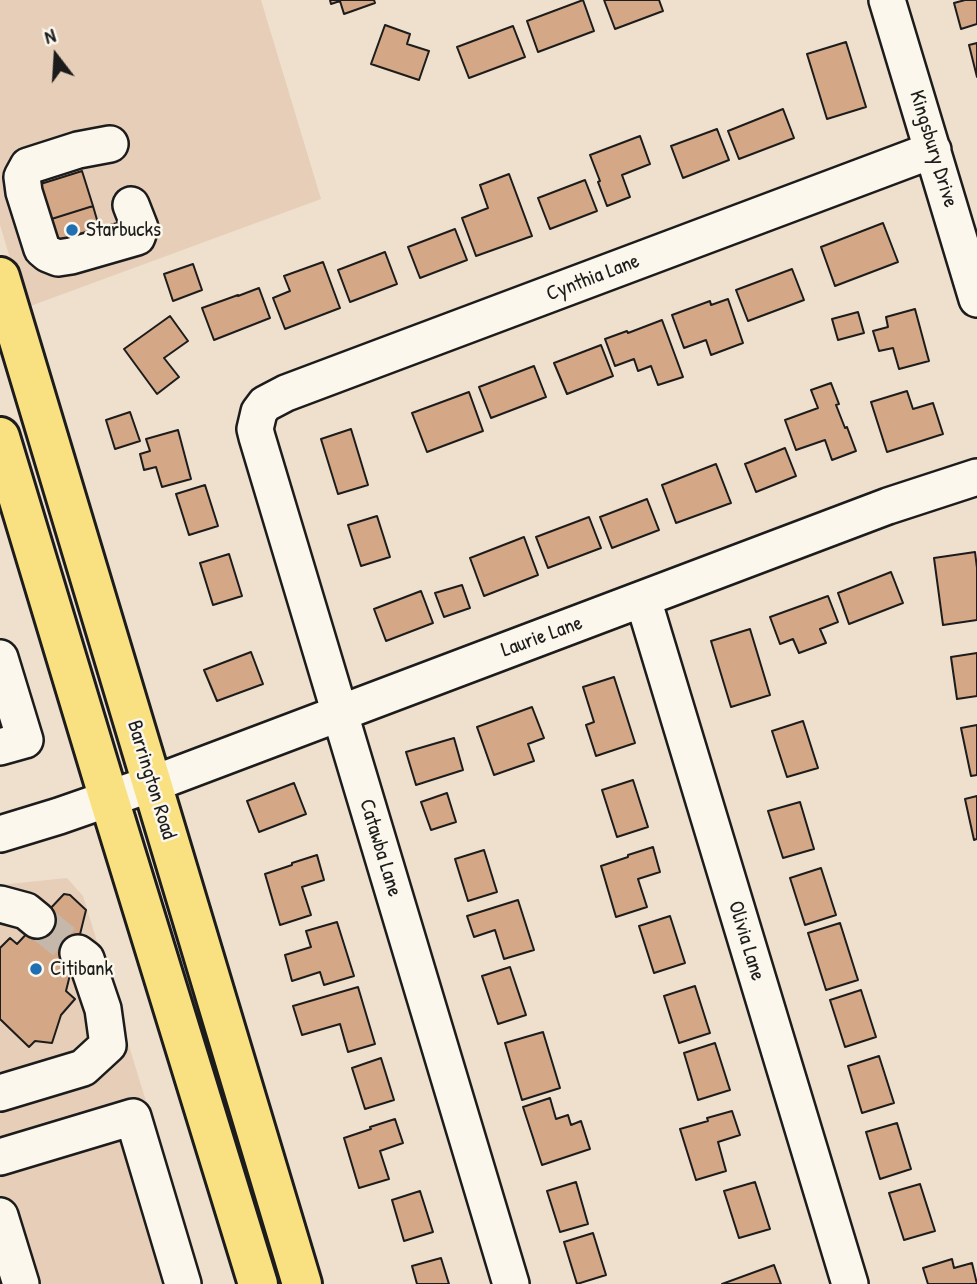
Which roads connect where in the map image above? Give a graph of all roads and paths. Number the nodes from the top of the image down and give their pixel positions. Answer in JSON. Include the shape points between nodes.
{"nodes":[{"id":1,"x":887,"y":0,"type":"edge"},
{"id":2,"x":110,"y":144,"type":"dead end"},
{"id":3,"x":933,"y":150,"type":"junction"},
{"id":4,"x":131,"y":205,"type":"dead end"},
{"id":5,"x":0,"y":277,"type":"edge"},
{"id":6,"x":977,"y":299,"type":"edge"},
{"id":7,"x":259,"y":412,"type":"joint"},
{"id":8,"x":0,"y":437,"type":"edge"},
{"id":9,"x":977,"y":477,"type":"edge"},
{"id":10,"x":643,"y":599,"type":"junction"},
{"id":11,"x":2,"y":671,"type":"edge"},
{"id":12,"x":340,"y":712,"type":"junction"},
{"id":13,"x":0,"y":747,"type":"edge"},
{"id":14,"x":152,"y":784,"type":"junction"},
{"id":15,"x":109,"y":799,"type":"junction"},
{"id":16,"x":0,"y":834,"type":"edge"},
{"id":17,"x":0,"y":905,"type":"edge"},
{"id":18,"x":37,"y":920,"type":"tunnel mouth"},
{"id":19,"x":78,"y":953,"type":"tunnel mouth"},
{"id":20,"x":0,"y":1093,"type":"edge"},
{"id":21,"x":0,"y":1157,"type":"edge"},
{"id":22,"x":0,"y":1216,"type":"edge"},
{"id":23,"x":21,"y":1284,"type":"edge"},
{"id":24,"x":183,"y":1284,"type":"edge"},
{"id":25,"x":258,"y":1284,"type":"edge"},
{"id":26,"x":302,"y":1284,"type":"edge"},
{"id":27,"x":511,"y":1284,"type":"edge"},
{"id":28,"x":850,"y":1284,"type":"edge"}],
"edges":[{"from":1,"to":3,"type":"street","name":"Kingsbury Drive"},
{"from":2,"to":4,"type":"street","via":[[28,166],[22,177],[24,192],[42,249],[58,258],[137,237],[140,228]]},
{"from":3,"to":6,"type":"street","name":"Kingsbury Drive"},
{"from":3,"to":7,"type":"street","name":"Cynthia Lane","via":[[286,393]]},
{"from":5,"to":14,"type":"main road","name":"Barrington Road"},
{"from":7,"to":12,"type":"street","name":"Catawba Lane","via":[[257,437]]},
{"from":8,"to":15,"type":"main road"},
{"from":9,"to":10,"type":"street","name":"Laurie Lane"},
{"from":10,"to":12,"type":"street","name":"Laurie Lane"},
{"from":10,"to":28,"type":"street","name":"Olivia Lane"},
{"from":11,"to":13,"type":"street","via":[[25,740]]},
{"from":12,"to":14,"type":"street","name":"Laurie Lane"},
{"from":12,"to":27,"type":"street","name":"Catawba Lane"},
{"from":14,"to":15,"type":"street","name":"Laurie Lane"},
{"from":14,"to":26,"type":"main road","name":"Barrington Road"},
{"from":15,"to":16,"type":"street","name":"Laurie Lane"},
{"from":15,"to":25,"type":"main road"},
{"from":17,"to":18,"type":"street","via":[[26,911]]},
{"from":19,"to":20,"type":"street","via":[[86,959],[103,1009],[108,1045],[83,1068]]},
{"from":21,"to":24,"type":"street","via":[[133,1117]]},
{"from":22,"to":23,"type":"street"}]}
